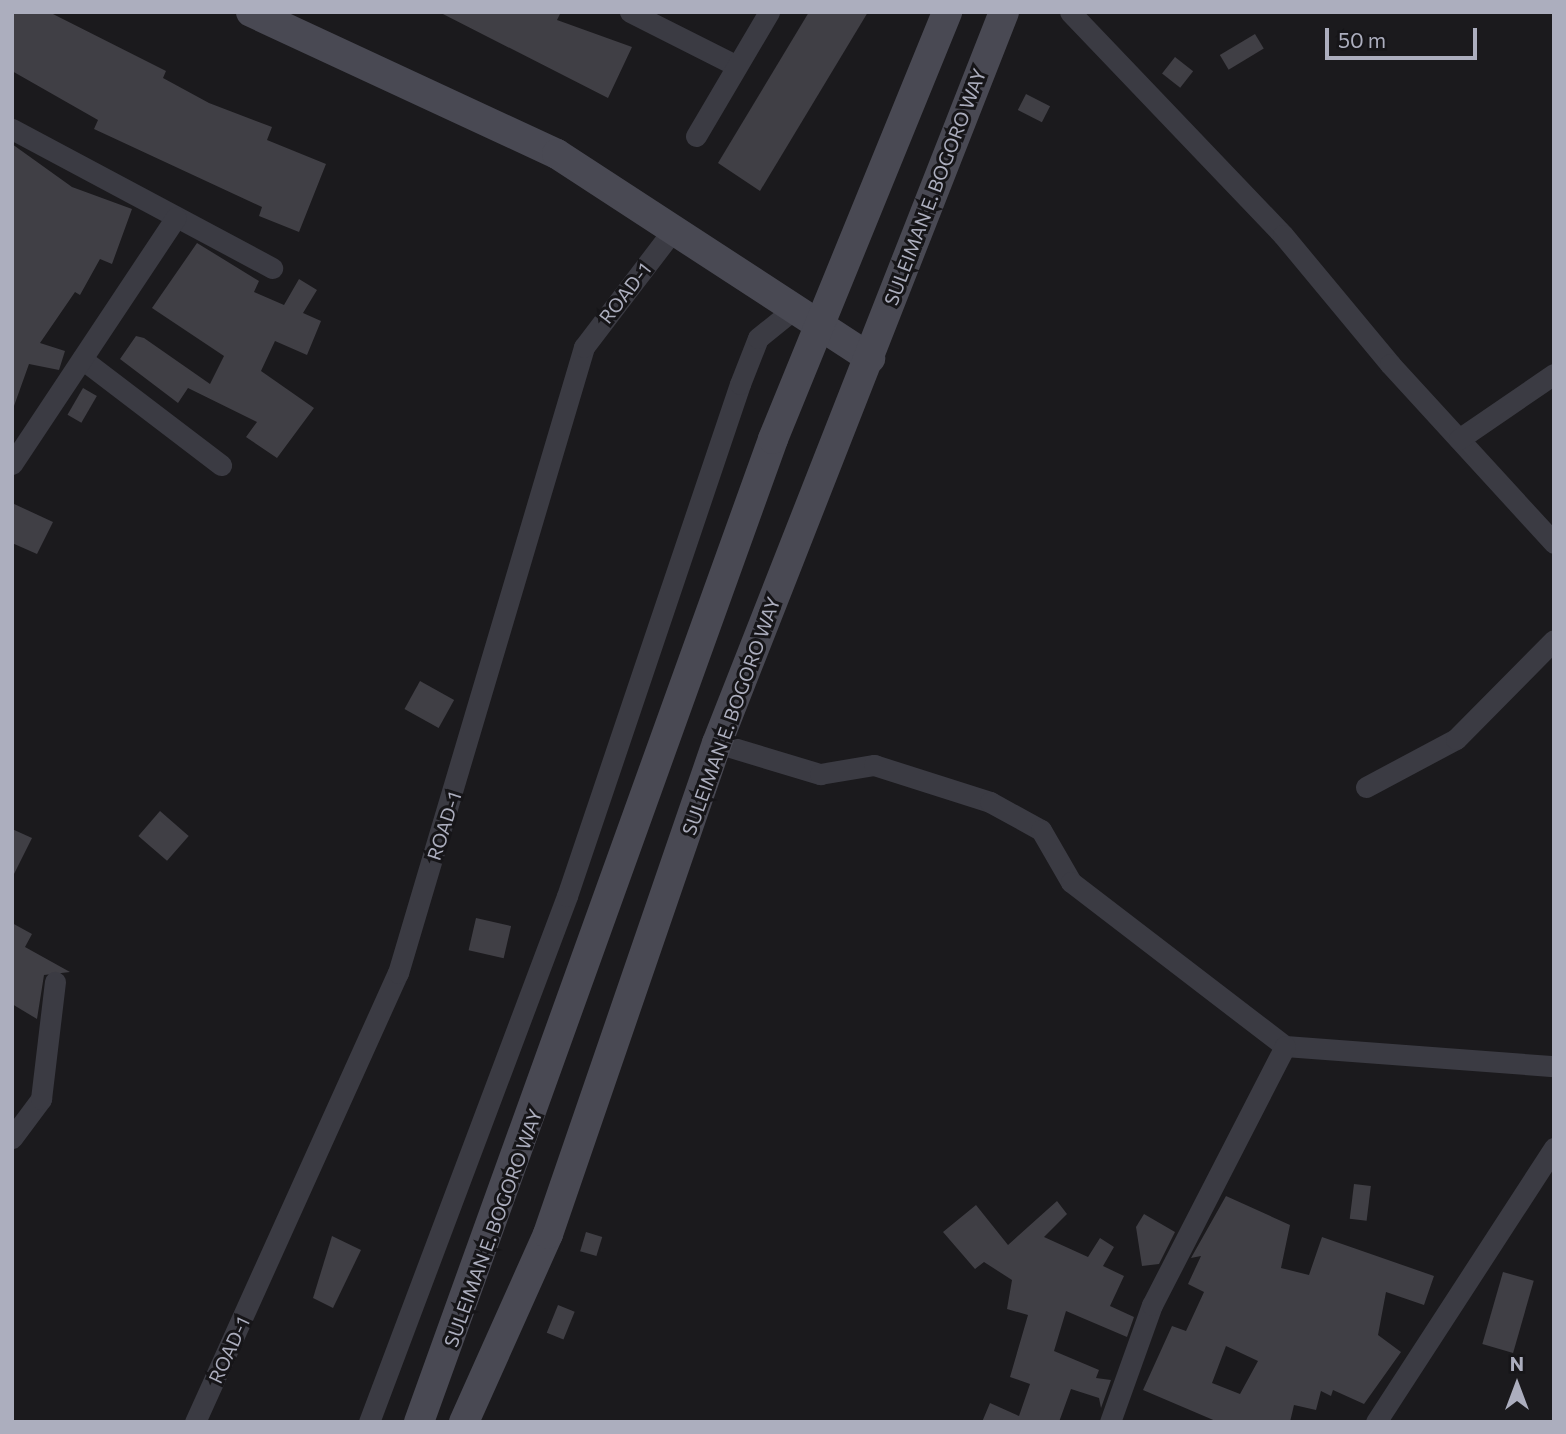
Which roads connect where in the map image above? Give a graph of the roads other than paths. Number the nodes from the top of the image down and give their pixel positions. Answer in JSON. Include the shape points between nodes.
{"nodes":[{"id":1,"x":251,"y":12,"type":"edge"},
{"id":2,"x":630,"y":12,"type":"edge"},
{"id":3,"x":769,"y":12,"type":"edge"},
{"id":4,"x":947,"y":12,"type":"edge"},
{"id":5,"x":1004,"y":12,"type":"edge"},
{"id":6,"x":1070,"y":12,"type":"edge"},
{"id":7,"x":735,"y":65,"type":"junction"},
{"id":8,"x":12,"y":129,"type":"edge"},
{"id":9,"x":696,"y":136,"type":"dead end"},
{"id":10,"x":176,"y":217,"type":"junction"},
{"id":11,"x":673,"y":230,"type":"junction"},
{"id":12,"x":272,"y":268,"type":"dead end"},
{"id":13,"x":805,"y":316,"type":"junction"},
{"id":14,"x":870,"y":358,"type":"junction"},
{"id":15,"x":82,"y":359,"type":"junction"},
{"id":16,"x":1554,"y":374,"type":"edge"},
{"id":17,"x":1459,"y":439,"type":"junction"},
{"id":18,"x":12,"y":464,"type":"edge"},
{"id":19,"x":221,"y":466,"type":"dead end"},
{"id":20,"x":1554,"y":543,"type":"edge"},
{"id":21,"x":1554,"y":640,"type":"edge"},
{"id":22,"x":717,"y":743,"type":"junction"},
{"id":23,"x":1366,"y":787,"type":"dead end"},
{"id":24,"x":55,"y":982,"type":"dead end"},
{"id":25,"x":1285,"y":1046,"type":"junction"},
{"id":26,"x":1554,"y":1066,"type":"edge"},
{"id":27,"x":12,"y":1138,"type":"edge"},
{"id":28,"x":1554,"y":1148,"type":"edge"},
{"id":29,"x":195,"y":1422,"type":"edge"},
{"id":30,"x":369,"y":1422,"type":"edge"},
{"id":31,"x":419,"y":1422,"type":"edge"},
{"id":32,"x":464,"y":1422,"type":"edge"},
{"id":33,"x":1110,"y":1422,"type":"edge"},
{"id":34,"x":1376,"y":1422,"type":"edge"}],
"edges":[{"from":1,"to":11,"type":"street","via":[[523,135]]},
{"from":2,"to":7,"type":"street"},
{"from":3,"to":7,"type":"street"},
{"from":4,"to":13,"type":"street","name":"SULEIMAN E. BOGORO WAY"},
{"from":5,"to":14,"type":"street","name":"SULEIMAN E. BOGORO WAY"},
{"from":6,"to":17,"type":"street","via":[[1283,235]]},
{"from":7,"to":9,"type":"street"},
{"from":8,"to":10,"type":"street"},
{"from":10,"to":12,"type":"street"},
{"from":10,"to":15,"type":"street"},
{"from":11,"to":13,"type":"street"},
{"from":11,"to":29,"type":"street","name":"ROAD-1","via":[[584,347],[398,973]]},
{"from":13,"to":14,"type":"street"},
{"from":13,"to":30,"type":"street","via":[[758,338],[567,896]]},
{"from":13,"to":31,"type":"street","name":"SULEIMAN E. BOGORO WAY"},
{"from":14,"to":22,"type":"street","name":"SULEIMAN E. BOGORO WAY"},
{"from":15,"to":18,"type":"street"},
{"from":15,"to":19,"type":"street"},
{"from":16,"to":17,"type":"street"},
{"from":17,"to":20,"type":"street"},
{"from":21,"to":23,"type":"street","via":[[1456,739]]},
{"from":22,"to":25,"type":"street","via":[[820,774],[874,765],[990,802],[1041,830],[1071,882]]},
{"from":22,"to":32,"type":"street","name":"SULEIMAN E. BOGORO WAY","via":[[548,1234]]},
{"from":24,"to":27,"type":"street","via":[[41,1099]]},
{"from":25,"to":26,"type":"street"},
{"from":25,"to":33,"type":"street","via":[[1152,1306]]},
{"from":28,"to":34,"type":"street"}]}
